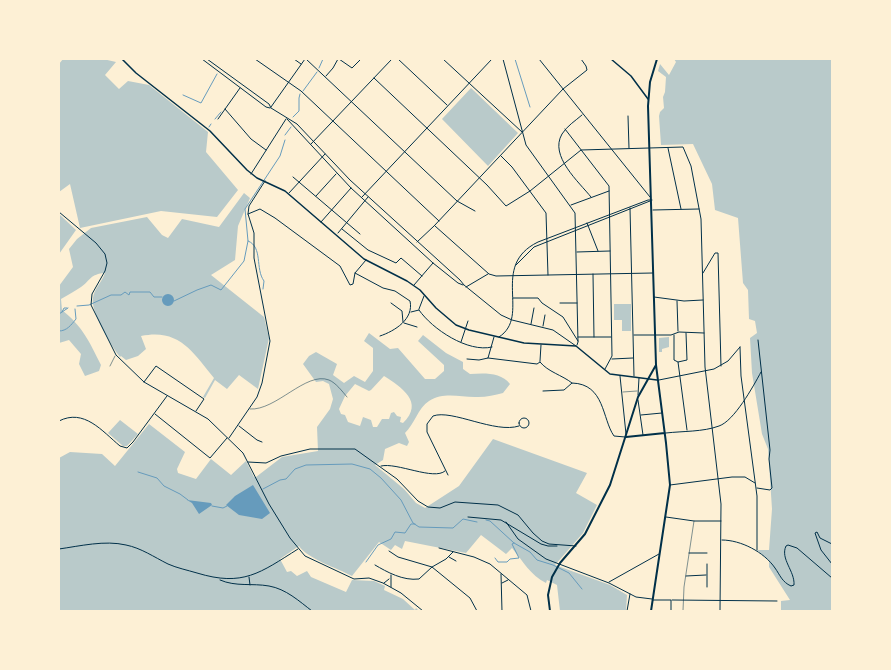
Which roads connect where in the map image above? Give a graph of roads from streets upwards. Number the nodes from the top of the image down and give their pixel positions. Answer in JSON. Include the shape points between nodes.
{"nodes":[{"id":1,"x":122,"y":59,"type":"edge"},
{"id":2,"x":202,"y":59,"type":"edge"},
{"id":3,"x":207,"y":59,"type":"edge"},
{"id":4,"x":255,"y":59,"type":"edge"},
{"id":5,"x":294,"y":59,"type":"edge"},
{"id":6,"x":306,"y":59,"type":"edge"},
{"id":7,"x":338,"y":59,"type":"edge"},
{"id":8,"x":361,"y":59,"type":"edge"},
{"id":9,"x":392,"y":59,"type":"edge"},
{"id":10,"x":398,"y":59,"type":"edge"},
{"id":11,"x":442,"y":59,"type":"edge"},
{"id":12,"x":488,"y":59,"type":"edge"},
{"id":13,"x":503,"y":59,"type":"edge"},
{"id":14,"x":539,"y":59,"type":"edge"},
{"id":15,"x":581,"y":59,"type":"edge"},
{"id":16,"x":611,"y":59,"type":"edge"},
{"id":17,"x":657,"y":59,"type":"edge"},
{"id":18,"x":491,"y":60,"type":"edge"},
{"id":19,"x":302,"y":64,"type":"junction"},
{"id":20,"x":326,"y":77,"type":"junction"},
{"id":21,"x":374,"y":78,"type":"junction"},
{"id":22,"x":288,"y":83,"type":"junction"},
{"id":23,"x":468,"y":84,"type":"junction"},
{"id":24,"x":240,"y":88,"type":"junction"},
{"id":25,"x":563,"y":89,"type":"junction"},
{"id":26,"x":648,"y":99,"type":"junction"},
{"id":27,"x":352,"y":101,"type":"junction"},
{"id":28,"x":448,"y":106,"type":"junction"},
{"id":29,"x":271,"y":108,"type":"junction"},
{"id":30,"x":225,"y":109,"type":"junction"},
{"id":31,"x":583,"y":114,"type":"junction"},
{"id":32,"x":628,"y":116,"type":"dead end"},
{"id":33,"x":218,"y":119,"type":"dead end"},
{"id":34,"x":286,"y":119,"type":"junction"},
{"id":35,"x":333,"y":121,"type":"junction"},
{"id":36,"x":426,"y":128,"type":"junction"},
{"id":37,"x":566,"y":129,"type":"junction"},
{"id":38,"x":522,"y":132,"type":"junction"},
{"id":39,"x":314,"y":141,"type":"junction"},
{"id":40,"x":311,"y":144,"type":"junction"},
{"id":41,"x":650,"y":148,"type":"junction"},
{"id":42,"x":668,"y":148,"type":"junction"},
{"id":43,"x":611,"y":149,"type":"junction"},
{"id":44,"x":629,"y":149,"type":"junction"},
{"id":45,"x":581,"y":150,"type":"junction"},
{"id":46,"x":266,"y":151,"type":"junction"},
{"id":47,"x":405,"y":151,"type":"junction"},
{"id":48,"x":325,"y":154,"type":"junction"},
{"id":49,"x":501,"y":155,"type":"junction"},
{"id":50,"x":322,"y":157,"type":"junction"},
{"id":51,"x":564,"y":163,"type":"junction"},
{"id":52,"x":386,"y":171,"type":"junction"},
{"id":53,"x":251,"y":174,"type":"junction"},
{"id":54,"x":336,"y":174,"type":"junction"},
{"id":55,"x":548,"y":176,"type":"junction"},
{"id":56,"x":293,"y":177,"type":"dead end"},
{"id":57,"x":480,"y":178,"type":"junction"},
{"id":58,"x":265,"y":181,"type":"junction"},
{"id":59,"x":299,"y":182,"type":"junction"},
{"id":60,"x":351,"y":188,"type":"junction"},
{"id":61,"x":610,"y":190,"type":"junction"},
{"id":62,"x":530,"y":191,"type":"junction"},
{"id":63,"x":365,"y":193,"type":"junction"},
{"id":64,"x":288,"y":194,"type":"junction"},
{"id":65,"x":316,"y":197,"type":"junction"},
{"id":66,"x":361,"y":197,"type":"junction"},
{"id":67,"x":368,"y":197,"type":"junction"},
{"id":68,"x":591,"y":197,"type":"junction"},
{"id":69,"x":652,"y":200,"type":"junction"},
{"id":70,"x":365,"y":201,"type":"junction"},
{"id":71,"x":457,"y":201,"type":"junction"},
{"id":72,"x":570,"y":205,"type":"junction"},
{"id":73,"x":630,"y":206,"type":"junction"},
{"id":74,"x":630,"y":209,"type":"junction"},
{"id":75,"x":699,"y":209,"type":"junction"},
{"id":76,"x":331,"y":210,"type":"junction"},
{"id":77,"x":652,"y":210,"type":"junction"},
{"id":78,"x":681,"y":210,"type":"junction"},
{"id":79,"x":475,"y":211,"type":"dead end"},
{"id":80,"x":59,"y":212,"type":"edge"},
{"id":81,"x":248,"y":214,"type":"junction"},
{"id":82,"x":609,"y":214,"type":"junction"},
{"id":83,"x":610,"y":218,"type":"junction"},
{"id":84,"x":439,"y":221,"type":"junction"},
{"id":85,"x":320,"y":222,"type":"junction"},
{"id":86,"x":347,"y":223,"type":"junction"},
{"id":87,"x":587,"y":223,"type":"junction"},
{"id":88,"x":434,"y":226,"type":"junction"},
{"id":89,"x":588,"y":226,"type":"junction"},
{"id":90,"x":575,"y":227,"type":"junction"},
{"id":91,"x":342,"y":229,"type":"junction"},
{"id":92,"x":575,"y":231,"type":"junction"},
{"id":93,"x":338,"y":233,"type":"dead end"},
{"id":94,"x":360,"y":234,"type":"dead end"},
{"id":95,"x":547,"y":238,"type":"junction"},
{"id":96,"x":547,"y":241,"type":"junction"},
{"id":97,"x":417,"y":242,"type":"junction"},
{"id":98,"x":576,"y":252,"type":"junction"},
{"id":99,"x":599,"y":252,"type":"junction"},
{"id":100,"x":610,"y":252,"type":"junction"},
{"id":101,"x":366,"y":260,"type":"junction"},
{"id":102,"x":433,"y":263,"type":"junction"},
{"id":103,"x":516,"y":265,"type":"junction"},
{"id":104,"x":355,"y":273,"type":"junction"},
{"id":105,"x":654,"y":273,"type":"junction"},
{"id":106,"x":703,"y":273,"type":"junction"},
{"id":107,"x":489,"y":274,"type":"junction"},
{"id":108,"x":593,"y":274,"type":"junction"},
{"id":109,"x":611,"y":274,"type":"junction"},
{"id":110,"x":632,"y":274,"type":"junction"},
{"id":111,"x":576,"y":275,"type":"junction"},
{"id":112,"x":422,"y":276,"type":"junction"},
{"id":113,"x":512,"y":276,"type":"junction"},
{"id":114,"x":548,"y":276,"type":"junction"},
{"id":115,"x":413,"y":285,"type":"junction"},
{"id":116,"x":464,"y":285,"type":"junction"},
{"id":117,"x":466,"y":287,"type":"junction"},
{"id":118,"x":425,"y":295,"type":"junction"},
{"id":119,"x":654,"y":297,"type":"junction"},
{"id":120,"x":512,"y":298,"type":"junction"},
{"id":121,"x":703,"y":300,"type":"junction"},
{"id":122,"x":677,"y":301,"type":"junction"},
{"id":123,"x":577,"y":302,"type":"junction"},
{"id":124,"x":391,"y":303,"type":"dead end"},
{"id":125,"x":560,"y":303,"type":"dead end"},
{"id":126,"x":534,"y":308,"type":"dead end"},
{"id":127,"x":419,"y":310,"type":"junction"},
{"id":128,"x":410,"y":312,"type":"junction"},
{"id":129,"x":546,"y":316,"type":"dead end"},
{"id":130,"x":512,"y":320,"type":"junction"},
{"id":131,"x":468,"y":321,"type":"dead end"},
{"id":132,"x":403,"y":322,"type":"junction"},
{"id":133,"x":530,"y":324,"type":"junction"},
{"id":134,"x":417,"y":327,"type":"dead end"},
{"id":135,"x":543,"y":327,"type":"junction"},
{"id":136,"x":466,"y":329,"type":"junction"},
{"id":137,"x":678,"y":332,"type":"junction"},
{"id":138,"x":686,"y":333,"type":"junction"},
{"id":139,"x":704,"y":333,"type":"junction"},
{"id":140,"x":674,"y":334,"type":"junction"},
{"id":141,"x":633,"y":335,"type":"junction"},
{"id":142,"x":655,"y":335,"type":"junction"},
{"id":143,"x":380,"y":336,"type":"dead end"},
{"id":144,"x":495,"y":337,"type":"junction"},
{"id":145,"x":498,"y":337,"type":"junction"},
{"id":146,"x":578,"y":337,"type":"junction"},
{"id":147,"x":594,"y":337,"type":"junction"},
{"id":148,"x":612,"y":337,"type":"junction"},
{"id":149,"x":758,"y":340,"type":"dead end"},
{"id":150,"x":578,"y":342,"type":"junction"},
{"id":151,"x":461,"y":343,"type":"junction"},
{"id":152,"x":541,"y":344,"type":"junction"},
{"id":153,"x":576,"y":346,"type":"junction"},
{"id":154,"x":492,"y":347,"type":"junction"},
{"id":155,"x":488,"y":358,"type":"junction"},
{"id":156,"x":634,"y":358,"type":"junction"},
{"id":157,"x":467,"y":359,"type":"dead end"},
{"id":158,"x":612,"y":359,"type":"junction"},
{"id":159,"x":540,"y":362,"type":"junction"},
{"id":160,"x":678,"y":362,"type":"junction"},
{"id":161,"x":656,"y":365,"type":"junction"},
{"id":162,"x":721,"y":366,"type":"junction"},
{"id":163,"x":605,"y":370,"type":"junction"},
{"id":164,"x":705,"y":372,"type":"junction"},
{"id":165,"x":761,"y":372,"type":"junction"},
{"id":166,"x":620,"y":376,"type":"junction"},
{"id":167,"x":680,"y":376,"type":"junction"},
{"id":168,"x":634,"y":377,"type":"junction"},
{"id":169,"x":639,"y":378,"type":"junction"},
{"id":170,"x":648,"y":379,"type":"junction"},
{"id":171,"x":657,"y":380,"type":"junction"},
{"id":172,"x":144,"y":382,"type":"junction"},
{"id":173,"x":572,"y":383,"type":"junction"},
{"id":174,"x":543,"y":391,"type":"dead end"},
{"id":175,"x":168,"y":396,"type":"junction"},
{"id":176,"x":638,"y":397,"type":"junction"},
{"id":177,"x":745,"y":397,"type":"junction"},
{"id":178,"x":196,"y":411,"type":"junction"},
{"id":179,"x":155,"y":413,"type":"junction"},
{"id":180,"x":662,"y":413,"type":"junction"},
{"id":181,"x":640,"y":415,"type":"junction"},
{"id":182,"x":59,"y":421,"type":"edge"},
{"id":183,"x":238,"y":426,"type":"junction"},
{"id":184,"x":519,"y":426,"type":"junction"},
{"id":185,"x":712,"y":428,"type":"junction"},
{"id":186,"x":688,"y":430,"type":"junction"},
{"id":187,"x":665,"y":433,"type":"junction"},
{"id":188,"x":643,"y":436,"type":"junction"},
{"id":189,"x":626,"y":437,"type":"junction"},
{"id":190,"x":228,"y":438,"type":"junction"},
{"id":191,"x":262,"y":442,"type":"dead end"},
{"id":192,"x":248,"y":462,"type":"junction"},
{"id":193,"x":380,"y":466,"type":"junction"},
{"id":194,"x":445,"y":471,"type":"junction"},
{"id":195,"x":448,"y":475,"type":"dead end"},
{"id":196,"x":718,"y":478,"type":"junction"},
{"id":197,"x":756,"y":483,"type":"junction"},
{"id":198,"x":670,"y":485,"type":"junction"},
{"id":199,"x":756,"y":488,"type":"junction"},
{"id":200,"x":666,"y":516,"type":"junction"},
{"id":201,"x":468,"y":517,"type":"dead end"},
{"id":202,"x":721,"y":521,"type":"junction"},
{"id":203,"x":506,"y":522,"type":"junction"},
{"id":204,"x":721,"y":540,"type":"junction"},
{"id":205,"x":832,"y":544,"type":"edge"},
{"id":206,"x":559,"y":545,"type":"junction"},
{"id":207,"x":576,"y":546,"type":"junction"},
{"id":208,"x":298,"y":548,"type":"junction"},
{"id":209,"x":439,"y":548,"type":"dead end"},
{"id":210,"x":59,"y":549,"type":"edge"},
{"id":211,"x":389,"y":550,"type":"dead end"},
{"id":212,"x":757,"y":550,"type":"junction"},
{"id":213,"x":453,"y":552,"type":"junction"},
{"id":214,"x":660,"y":553,"type":"junction"},
{"id":215,"x":689,"y":553,"type":"road end"},
{"id":216,"x":707,"y":553,"type":"dead end"},
{"id":217,"x":449,"y":556,"type":"junction"},
{"id":218,"x":456,"y":562,"type":"dead end"},
{"id":219,"x":375,"y":564,"type":"dead end"},
{"id":220,"x":707,"y":564,"type":"dead end"},
{"id":221,"x":832,"y":564,"type":"edge"},
{"id":222,"x":432,"y":567,"type":"junction"},
{"id":223,"x":501,"y":573,"type":"junction"},
{"id":224,"x":391,"y":574,"type":"junction"},
{"id":225,"x":706,"y":575,"type":"junction"},
{"id":226,"x":249,"y":576,"type":"junction"},
{"id":227,"x":686,"y":576,"type":"road end"},
{"id":228,"x":832,"y":578,"type":"edge"},
{"id":229,"x":390,"y":579,"type":"junction"},
{"id":230,"x":219,"y":580,"type":"junction"},
{"id":231,"x":509,"y":580,"type":"junction"},
{"id":232,"x":383,"y":583,"type":"junction"},
{"id":233,"x":502,"y":583,"type":"junction"},
{"id":234,"x":609,"y":583,"type":"junction"},
{"id":235,"x":250,"y":585,"type":"junction"},
{"id":236,"x":707,"y":587,"type":"dead end"},
{"id":237,"x":392,"y":588,"type":"junction"},
{"id":238,"x":630,"y":594,"type":"junction"},
{"id":239,"x":653,"y":600,"type":"junction"},
{"id":240,"x":671,"y":600,"type":"junction"},
{"id":241,"x":720,"y":600,"type":"junction"},
{"id":242,"x":777,"y":601,"type":"dead end"},
{"id":243,"x":312,"y":611,"type":"edge"},
{"id":244,"x":422,"y":611,"type":"edge"},
{"id":245,"x":477,"y":611,"type":"edge"},
{"id":246,"x":502,"y":611,"type":"edge"},
{"id":247,"x":531,"y":611,"type":"edge"},
{"id":248,"x":550,"y":611,"type":"edge"},
{"id":249,"x":627,"y":611,"type":"edge"},
{"id":250,"x":652,"y":611,"type":"edge"},
{"id":251,"x":671,"y":611,"type":"edge"},
{"id":252,"x":720,"y":611,"type":"edge"}],
"edges":[{"from":1,"to":53,"type":"main road","via":[[210,132]]},
{"from":2,"to":24,"type":"street"},
{"from":3,"to":29,"type":"street"},
{"from":4,"to":22,"type":"street"},
{"from":5,"to":19,"type":"street"},
{"from":6,"to":19,"type":"street"},
{"from":6,"to":20,"type":"street"},
{"from":7,"to":8,"type":"street","via":[[352,68]]},
{"from":7,"to":20,"type":"street"},
{"from":9,"to":21,"type":"street"},
{"from":10,"to":28,"type":"street"},
{"from":11,"to":23,"type":"street"},
{"from":12,"to":18,"type":"street"},
{"from":13,"to":38,"type":"street"},
{"from":14,"to":25,"type":"street"},
{"from":15,"to":25,"type":"street","via":[[587,70]]},
{"from":16,"to":26,"type":"main road","via":[[631,76]]},
{"from":17,"to":26,"type":"main road"},
{"from":18,"to":23,"type":"street"},
{"from":19,"to":22,"type":"street"},
{"from":20,"to":27,"type":"street"},
{"from":21,"to":27,"type":"street"},
{"from":21,"to":36,"type":"street"},
{"from":22,"to":29,"type":"street"},
{"from":22,"to":35,"type":"street"},
{"from":23,"to":28,"type":"street"},
{"from":23,"to":38,"type":"street"},
{"from":24,"to":29,"type":"street"},
{"from":24,"to":30,"type":"street"},
{"from":25,"to":31,"type":"street"},
{"from":25,"to":38,"type":"street"},
{"from":26,"to":41,"type":"main road"},
{"from":27,"to":35,"type":"street"},
{"from":27,"to":47,"type":"street"},
{"from":28,"to":36,"type":"street"},
{"from":29,"to":34,"type":"street"},
{"from":30,"to":33,"type":"street"},
{"from":30,"to":46,"type":"street","via":[[251,139]]},
{"from":31,"to":37,"type":"street"},
{"from":31,"to":43,"type":"street"},
{"from":32,"to":44,"type":"street"},
{"from":34,"to":39,"type":"street","via":[[297,124]]},
{"from":34,"to":40,"type":"street"},
{"from":34,"to":46,"type":"street"},
{"from":35,"to":39,"type":"street"},
{"from":35,"to":52,"type":"street"},
{"from":36,"to":47,"type":"street"},
{"from":36,"to":57,"type":"street"},
{"from":37,"to":45,"type":"street"},
{"from":37,"to":51,"type":"street","via":[[559,145]]},
{"from":38,"to":49,"type":"street"},
{"from":38,"to":55,"type":"street","via":[[526,145]]},
{"from":39,"to":40,"type":"street"},
{"from":39,"to":48,"type":"street"},
{"from":40,"to":50,"type":"street"},
{"from":41,"to":42,"type":"street"},
{"from":41,"to":44,"type":"street"},
{"from":41,"to":69,"type":"main road"},
{"from":42,"to":75,"type":"street","via":[[683,147],[691,166]]},
{"from":42,"to":78,"type":"street"},
{"from":43,"to":44,"type":"street"},
{"from":43,"to":45,"type":"street"},
{"from":43,"to":69,"type":"street"},
{"from":45,"to":51,"type":"street"},
{"from":45,"to":61,"type":"street","via":[[607,182]]},
{"from":46,"to":53,"type":"street"},
{"from":47,"to":52,"type":"street"},
{"from":47,"to":71,"type":"street"},
{"from":48,"to":50,"type":"street"},
{"from":48,"to":63,"type":"street"},
{"from":49,"to":57,"type":"street"},
{"from":49,"to":62,"type":"street"},
{"from":50,"to":54,"type":"street"},
{"from":50,"to":59,"type":"street"},
{"from":51,"to":55,"type":"street"},
{"from":51,"to":68,"type":"street"},
{"from":52,"to":63,"type":"street"},
{"from":52,"to":84,"type":"street"},
{"from":53,"to":58,"type":"main road"},
{"from":54,"to":60,"type":"street"},
{"from":54,"to":65,"type":"street"},
{"from":55,"to":62,"type":"street"},
{"from":55,"to":72,"type":"street"},
{"from":56,"to":59,"type":"street"},
{"from":57,"to":62,"type":"street","via":[[506,206]]},
{"from":57,"to":71,"type":"street"},
{"from":58,"to":64,"type":"main road"},
{"from":58,"to":81,"type":"street","via":[[249,206]]},
{"from":59,"to":64,"type":"street"},
{"from":59,"to":65,"type":"street"},
{"from":60,"to":66,"type":"street"},
{"from":60,"to":76,"type":"street"},
{"from":61,"to":68,"type":"street"},
{"from":61,"to":82,"type":"street"},
{"from":62,"to":95,"type":"street","via":[[546,213]]},
{"from":63,"to":66,"type":"street"},
{"from":63,"to":67,"type":"street"},
{"from":64,"to":85,"type":"main road"},
{"from":65,"to":76,"type":"street"},
{"from":66,"to":70,"type":"street"},
{"from":67,"to":70,"type":"street"},
{"from":67,"to":97,"type":"street"},
{"from":68,"to":72,"type":"street"},
{"from":69,"to":73,"type":"street"},
{"from":69,"to":74,"type":"street"},
{"from":69,"to":77,"type":"main road"},
{"from":70,"to":86,"type":"street"},
{"from":70,"to":102,"type":"street"},
{"from":71,"to":79,"type":"street"},
{"from":71,"to":84,"type":"street"},
{"from":72,"to":90,"type":"street","via":[[575,213]]},
{"from":73,"to":74,"type":"street"},
{"from":73,"to":82,"type":"street"},
{"from":74,"to":83,"type":"street"},
{"from":74,"to":110,"type":"street"},
{"from":75,"to":78,"type":"street"},
{"from":75,"to":106,"type":"street"},
{"from":76,"to":85,"type":"street"},
{"from":76,"to":86,"type":"street"},
{"from":77,"to":78,"type":"street"},
{"from":77,"to":105,"type":"main road"},
{"from":80,"to":172,"type":"street","via":[[96,243],[105,254],[105,271],[92,294],[91,305],[116,355]]},
{"from":81,"to":104,"type":"street","via":[[260,210],[275,218],[340,266],[348,284],[353,284]]},
{"from":81,"to":183,"type":"street","via":[[254,233],[255,261],[270,337],[262,383],[250,409]]},
{"from":82,"to":83,"type":"street"},
{"from":82,"to":87,"type":"street"},
{"from":83,"to":89,"type":"street"},
{"from":83,"to":100,"type":"street"},
{"from":84,"to":88,"type":"street"},
{"from":85,"to":101,"type":"main road"},
{"from":86,"to":91,"type":"street"},
{"from":86,"to":94,"type":"street"},
{"from":87,"to":89,"type":"street"},
{"from":87,"to":90,"type":"street"},
{"from":88,"to":97,"type":"street"},
{"from":88,"to":107,"type":"street"},
{"from":89,"to":92,"type":"street"},
{"from":89,"to":99,"type":"street"},
{"from":90,"to":92,"type":"street"},
{"from":90,"to":95,"type":"street"},
{"from":91,"to":93,"type":"street"},
{"from":91,"to":112,"type":"street","via":[[363,246],[396,263],[401,258]]},
{"from":92,"to":96,"type":"street"},
{"from":92,"to":98,"type":"street"},
{"from":95,"to":96,"type":"street"},
{"from":95,"to":103,"type":"street","via":[[523,252]]},
{"from":96,"to":103,"type":"street","via":[[528,251]]},
{"from":96,"to":114,"type":"street"},
{"from":97,"to":116,"type":"street"},
{"from":98,"to":99,"type":"street"},
{"from":98,"to":111,"type":"street"},
{"from":99,"to":100,"type":"street"},
{"from":100,"to":109,"type":"street"},
{"from":101,"to":104,"type":"street"},
{"from":101,"to":115,"type":"main road"},
{"from":102,"to":112,"type":"street"},
{"from":102,"to":116,"type":"street"},
{"from":103,"to":113,"type":"street"},
{"from":104,"to":128,"type":"street","via":[[409,299]]},
{"from":105,"to":110,"type":"street"},
{"from":105,"to":119,"type":"main road"},
{"from":106,"to":121,"type":"street"},
{"from":106,"to":162,"type":"street","via":[[715,253],[718,253]]},
{"from":107,"to":113,"type":"street"},
{"from":107,"to":117,"type":"street"},
{"from":108,"to":109,"type":"street"},
{"from":108,"to":111,"type":"street"},
{"from":108,"to":147,"type":"street"},
{"from":109,"to":110,"type":"street"},
{"from":109,"to":148,"type":"street"},
{"from":110,"to":141,"type":"street"},
{"from":111,"to":114,"type":"street"},
{"from":111,"to":123,"type":"street"},
{"from":112,"to":115,"type":"street"},
{"from":113,"to":114,"type":"street"},
{"from":113,"to":120,"type":"street"},
{"from":115,"to":118,"type":"main road"},
{"from":116,"to":117,"type":"street"},
{"from":117,"to":130,"type":"street","via":[[498,313]]},
{"from":118,"to":127,"type":"street"},
{"from":118,"to":136,"type":"main road","via":[[446,317]]},
{"from":119,"to":122,"type":"street"},
{"from":119,"to":142,"type":"main road"},
{"from":120,"to":130,"type":"street"},
{"from":120,"to":150,"type":"street","via":[[538,298],[563,317]]},
{"from":121,"to":122,"type":"street"},
{"from":121,"to":139,"type":"street"},
{"from":122,"to":137,"type":"street"},
{"from":123,"to":125,"type":"street"},
{"from":123,"to":146,"type":"street"},
{"from":124,"to":132,"type":"street","via":[[402,310]]},
{"from":126,"to":133,"type":"street"},
{"from":127,"to":128,"type":"street"},
{"from":127,"to":151,"type":"street","via":[[446,336]]},
{"from":128,"to":132,"type":"street"},
{"from":129,"to":135,"type":"street"},
{"from":130,"to":133,"type":"street"},
{"from":130,"to":145,"type":"street","via":[[507,330]]},
{"from":131,"to":136,"type":"street"},
{"from":132,"to":134,"type":"street"},
{"from":132,"to":143,"type":"street"},
{"from":133,"to":135,"type":"street"},
{"from":135,"to":153,"type":"street","via":[[559,333]]},
{"from":136,"to":144,"type":"main road"},
{"from":136,"to":151,"type":"street"},
{"from":137,"to":138,"type":"street"},
{"from":137,"to":140,"type":"street"},
{"from":138,"to":139,"type":"street"},
{"from":138,"to":160,"type":"street","via":[[687,360]]},
{"from":139,"to":164,"type":"street"},
{"from":140,"to":142,"type":"street"},
{"from":140,"to":160,"type":"street","via":[[674,360]]},
{"from":141,"to":142,"type":"street"},
{"from":141,"to":156,"type":"street"},
{"from":142,"to":161,"type":"main road"},
{"from":144,"to":145,"type":"main road"},
{"from":144,"to":154,"type":"street"},
{"from":145,"to":152,"type":"main road"},
{"from":146,"to":147,"type":"street"},
{"from":146,"to":150,"type":"street"},
{"from":147,"to":148,"type":"street"},
{"from":148,"to":158,"type":"street"},
{"from":149,"to":165,"type":"street"},
{"from":150,"to":153,"type":"street"},
{"from":151,"to":154,"type":"street","via":[[482,348]]},
{"from":152,"to":153,"type":"main road"},
{"from":152,"to":159,"type":"street"},
{"from":153,"to":163,"type":"main road"},
{"from":154,"to":155,"type":"street"},
{"from":155,"to":157,"type":"street"},
{"from":155,"to":159,"type":"street","via":[[537,364]]},
{"from":156,"to":158,"type":"street"},
{"from":156,"to":168,"type":"street"},
{"from":158,"to":163,"type":"street"},
{"from":159,"to":173,"type":"street","via":[[550,371]]},
{"from":160,"to":167,"type":"street"},
{"from":161,"to":170,"type":"main road"},
{"from":161,"to":171,"type":"main road"},
{"from":162,"to":164,"type":"street"},
{"from":162,"to":177,"type":"street","via":[[740,347]]},
{"from":163,"to":166,"type":"main road"},
{"from":164,"to":167,"type":"street"},
{"from":164,"to":185,"type":"street"},
{"from":165,"to":177,"type":"street"},
{"from":165,"to":199,"type":"street","via":[[772,488]]},
{"from":166,"to":168,"type":"main road"},
{"from":166,"to":189,"type":"street"},
{"from":167,"to":171,"type":"street"},
{"from":167,"to":186,"type":"street"},
{"from":168,"to":169,"type":"main road"},
{"from":169,"to":170,"type":"main road"},
{"from":169,"to":176,"type":"street"},
{"from":170,"to":171,"type":"main road"},
{"from":170,"to":176,"type":"main road"},
{"from":171,"to":180,"type":"main road"},
{"from":172,"to":175,"type":"street"},
{"from":172,"to":178,"type":"street","via":[[156,366],[204,399]]},
{"from":173,"to":174,"type":"street","via":[[564,390]]},
{"from":173,"to":189,"type":"street","via":[[580,384],[594,394],[603,406],[614,435]]},
{"from":175,"to":178,"type":"street"},
{"from":175,"to":179,"type":"street"},
{"from":176,"to":181,"type":"street"},
{"from":176,"to":189,"type":"main road"},
{"from":177,"to":185,"type":"street","via":[[726,422]]},
{"from":177,"to":197,"type":"street"},
{"from":178,"to":190,"type":"street"},
{"from":179,"to":182,"type":"street","via":[[127,448],[120,446],[85,418],[73,416]]},
{"from":179,"to":190,"type":"street","via":[[210,458]]},
{"from":180,"to":181,"type":"street"},
{"from":180,"to":187,"type":"main road"},
{"from":181,"to":188,"type":"street"},
{"from":183,"to":190,"type":"street"},
{"from":183,"to":191,"type":"street"},
{"from":184,"to":184,"type":"street","via":[[522,419],[528,422],[524,428]]},
{"from":184,"to":194,"type":"street","via":[[490,425],[443,415],[433,416],[427,424],[427,432]]},
{"from":185,"to":186,"type":"street"},
{"from":185,"to":196,"type":"street"},
{"from":186,"to":187,"type":"street"},
{"from":187,"to":188,"type":"main road"},
{"from":187,"to":198,"type":"main road"},
{"from":188,"to":189,"type":"main road"},
{"from":189,"to":207,"type":"main road","via":[[612,479],[588,530]]},
{"from":190,"to":192,"type":"street"},
{"from":192,"to":193,"type":"street","via":[[266,463],[281,456],[310,449],[349,449],[358,451]]},
{"from":192,"to":208,"type":"street","via":[[269,504]]},
{"from":193,"to":194,"type":"street","via":[[438,474]]},
{"from":193,"to":206,"type":"street","via":[[418,502],[428,507],[440,508],[455,502],[498,506],[518,515],[538,538],[549,544]]},
{"from":194,"to":195,"type":"street"},
{"from":196,"to":197,"type":"street","via":[[741,476]]},
{"from":196,"to":198,"type":"street"},
{"from":196,"to":202,"type":"street"},
{"from":197,"to":199,"type":"street"},
{"from":198,"to":200,"type":"main road"},
{"from":199,"to":212,"type":"street"},
{"from":200,"to":202,"type":"street","via":[[694,521]]},
{"from":200,"to":214,"type":"main road"},
{"from":201,"to":203,"type":"street"},
{"from":202,"to":204,"type":"street"},
{"from":203,"to":206,"type":"street","via":[[541,544]]},
{"from":203,"to":234,"type":"street","via":[[518,540],[540,555]]},
{"from":204,"to":212,"type":"street"},
{"from":204,"to":241,"type":"street"},
{"from":205,"to":221,"type":"street","via":[[815,533],[821,550]]},
{"from":206,"to":207,"type":"street"},
{"from":207,"to":248,"type":"main road","via":[[552,576],[548,595]]},
{"from":208,"to":226,"type":"street","via":[[265,570]]},
{"from":208,"to":232,"type":"street","via":[[308,558],[354,579],[372,579]]},
{"from":209,"to":213,"type":"street"},
{"from":210,"to":230,"type":"street","via":[[126,545],[173,566]]},
{"from":211,"to":222,"type":"street","via":[[398,557]]},
{"from":212,"to":228,"type":"street","via":[[773,565],[784,582],[791,586],[794,585],[794,577],[784,554],[788,545],[797,548]]},
{"from":213,"to":217,"type":"street"},
{"from":213,"to":223,"type":"street","via":[[479,559]]},
{"from":214,"to":234,"type":"street"},
{"from":214,"to":239,"type":"main road"},
{"from":215,"to":216,"type":"street"},
{"from":217,"to":218,"type":"street"},
{"from":217,"to":222,"type":"street"},
{"from":219,"to":224,"type":"street"},
{"from":220,"to":225,"type":"street"},
{"from":222,"to":224,"type":"street","via":[[419,580]]},
{"from":222,"to":245,"type":"street","via":[[470,598]]},
{"from":223,"to":231,"type":"street"},
{"from":223,"to":233,"type":"street"},
{"from":224,"to":229,"type":"street"},
{"from":225,"to":227,"type":"street"},
{"from":225,"to":236,"type":"street"},
{"from":226,"to":230,"type":"street"},
{"from":226,"to":235,"type":"street"},
{"from":229,"to":232,"type":"street"},
{"from":229,"to":237,"type":"street"},
{"from":230,"to":235,"type":"street","via":[[230,584]]},
{"from":231,"to":233,"type":"street"},
{"from":231,"to":247,"type":"street","via":[[527,595]]},
{"from":232,"to":237,"type":"street"},
{"from":233,"to":246,"type":"street"},
{"from":234,"to":238,"type":"street"},
{"from":235,"to":243,"type":"street","via":[[265,585],[281,590]]},
{"from":237,"to":244,"type":"street","via":[[406,596]]},
{"from":238,"to":239,"type":"street"},
{"from":238,"to":249,"type":"street"},
{"from":239,"to":240,"type":"street"},
{"from":239,"to":250,"type":"main road"},
{"from":240,"to":241,"type":"street"},
{"from":240,"to":251,"type":"street"},
{"from":241,"to":242,"type":"street"},
{"from":241,"to":252,"type":"street"}]}
